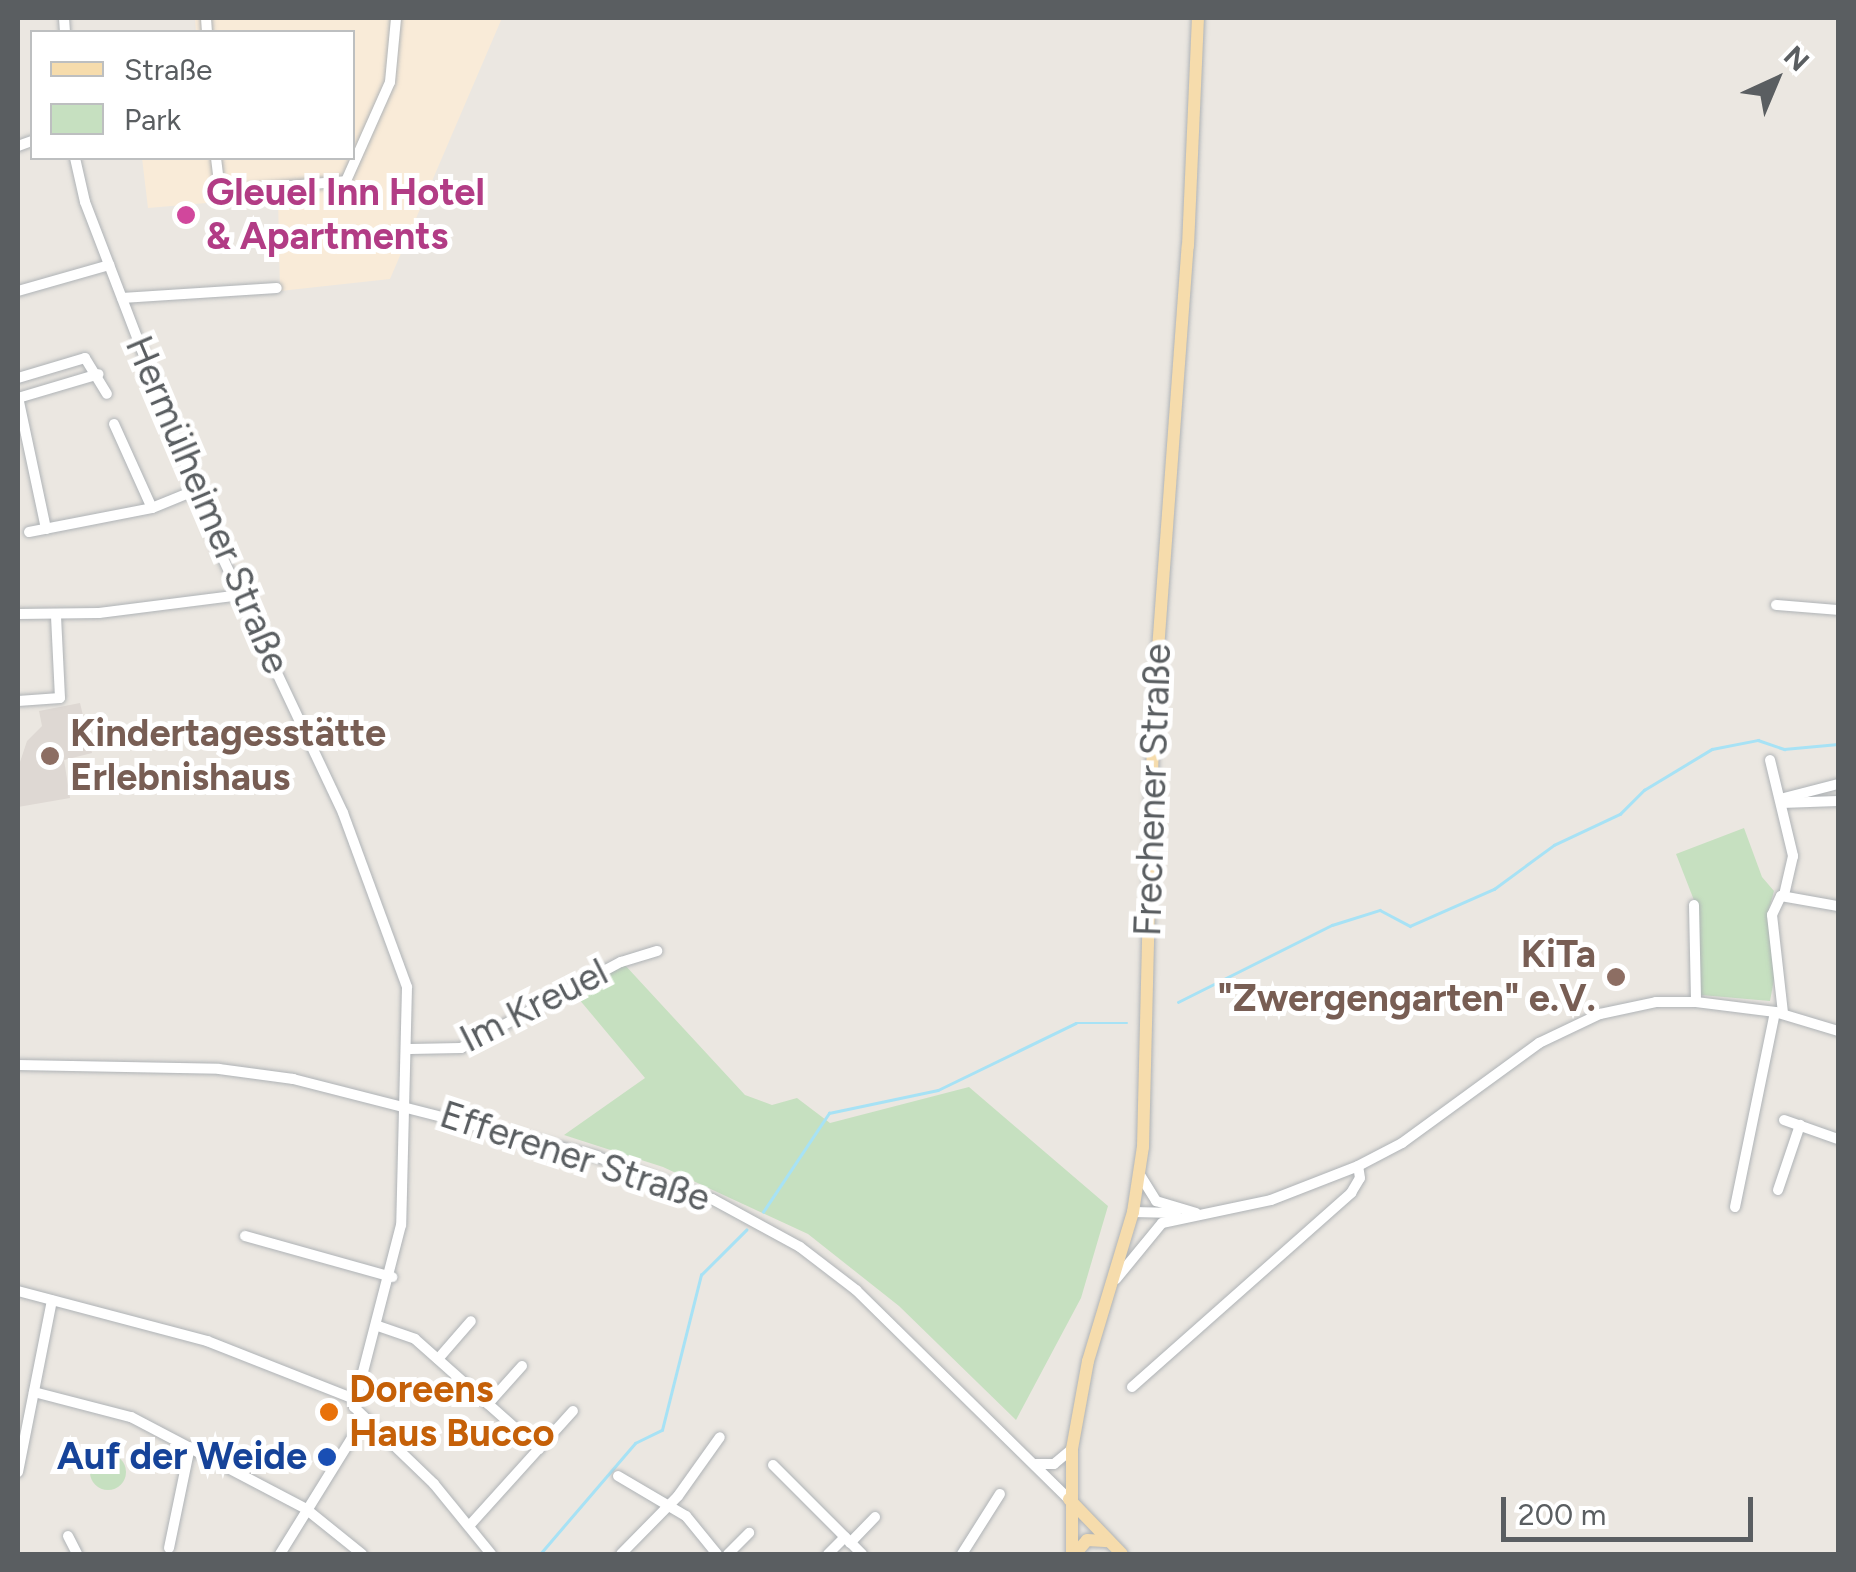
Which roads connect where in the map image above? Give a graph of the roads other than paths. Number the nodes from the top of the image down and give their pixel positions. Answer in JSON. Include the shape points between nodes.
{"nodes":[{"id":1,"x":396,"y":18,"type":"edge"},
{"id":2,"x":1198,"y":18,"type":"edge"},
{"id":3,"x":76,"y":160,"type":"edge"},
{"id":4,"x":216,"y":160,"type":"edge"},
{"id":5,"x":109,"y":265,"type":"junction"},
{"id":6,"x":276,"y":288,"type":"dead end"},
{"id":7,"x":18,"y":291,"type":"edge"},
{"id":8,"x":122,"y":298,"type":"junction"},
{"id":9,"x":98,"y":374,"type":"junction"},
{"id":10,"x":18,"y":378,"type":"edge"},
{"id":11,"x":107,"y":394,"type":"dead end"},
{"id":12,"x":18,"y":397,"type":"edge"},
{"id":13,"x":114,"y":424,"type":"dead end"},
{"id":14,"x":196,"y":490,"type":"junction"},
{"id":15,"x":152,"y":508,"type":"junction"},
{"id":16,"x":46,"y":530,"type":"junction"},
{"id":17,"x":28,"y":532,"type":"dead end"},
{"id":18,"x":241,"y":596,"type":"junction"},
{"id":19,"x":1776,"y":605,"type":"dead end"},
{"id":20,"x":1838,"y":610,"type":"edge"},
{"id":21,"x":18,"y":614,"type":"edge"},
{"id":22,"x":56,"y":617,"type":"junction"},
{"id":23,"x":18,"y":701,"type":"edge"},
{"id":24,"x":1770,"y":760,"type":"dead end"},
{"id":25,"x":1838,"y":784,"type":"edge"},
{"id":26,"x":1780,"y":801,"type":"junction"},
{"id":27,"x":1838,"y":801,"type":"edge"},
{"id":28,"x":1784,"y":894,"type":"junction"},
{"id":29,"x":1694,"y":905,"type":"dead end"},
{"id":30,"x":1838,"y":906,"type":"edge"},
{"id":31,"x":657,"y":951,"type":"dead end"},
{"id":32,"x":1696,"y":1002,"type":"junction"},
{"id":33,"x":1779,"y":1012,"type":"junction"},
{"id":34,"x":1838,"y":1032,"type":"edge"},
{"id":35,"x":410,"y":1050,"type":"junction"},
{"id":36,"x":18,"y":1065,"type":"edge"},
{"id":37,"x":407,"y":1104,"type":"junction"},
{"id":38,"x":1784,"y":1120,"type":"dead end"},
{"id":39,"x":1800,"y":1125,"type":"junction"},
{"id":40,"x":1838,"y":1139,"type":"edge"},
{"id":41,"x":1358,"y":1166,"type":"junction"},
{"id":42,"x":1140,"y":1174,"type":"junction"},
{"id":43,"x":1778,"y":1190,"type":"dead end"},
{"id":44,"x":1735,"y":1208,"type":"dead end"},
{"id":45,"x":1133,"y":1212,"type":"junction"},
{"id":46,"x":1196,"y":1213,"type":"junction"},
{"id":47,"x":245,"y":1236,"type":"dead end"},
{"id":48,"x":392,"y":1276,"type":"junction"},
{"id":49,"x":1115,"y":1280,"type":"junction"},
{"id":50,"x":18,"y":1291,"type":"edge"},
{"id":51,"x":52,"y":1300,"type":"junction"},
{"id":52,"x":471,"y":1322,"type":"dead end"},
{"id":53,"x":378,"y":1326,"type":"junction"},
{"id":54,"x":438,"y":1359,"type":"junction"},
{"id":55,"x":522,"y":1366,"type":"dead end"},
{"id":56,"x":1132,"y":1387,"type":"dead end"},
{"id":57,"x":34,"y":1392,"type":"junction"},
{"id":58,"x":354,"y":1400,"type":"junction"},
{"id":59,"x":488,"y":1404,"type":"junction"},
{"id":60,"x":572,"y":1411,"type":"dead end"},
{"id":61,"x":363,"y":1420,"type":"junction"},
{"id":62,"x":720,"y":1437,"type":"dead end"},
{"id":63,"x":190,"y":1448,"type":"junction"},
{"id":64,"x":1072,"y":1448,"type":"junction"},
{"id":65,"x":539,"y":1449,"type":"junction"},
{"id":66,"x":773,"y":1464,"type":"dead end"},
{"id":67,"x":1034,"y":1464,"type":"junction"},
{"id":68,"x":18,"y":1472,"type":"edge"},
{"id":69,"x":618,"y":1476,"type":"dead end"},
{"id":70,"x":1000,"y":1494,"type":"dead end"},
{"id":71,"x":1068,"y":1498,"type":"junction"},
{"id":72,"x":670,"y":1505,"type":"junction"},
{"id":73,"x":306,"y":1510,"type":"junction"},
{"id":74,"x":875,"y":1516,"type":"dead end"},
{"id":75,"x":469,"y":1526,"type":"junction"},
{"id":76,"x":749,"y":1533,"type":"dead end"},
{"id":77,"x":68,"y":1536,"type":"dead end"},
{"id":78,"x":848,"y":1540,"type":"junction"},
{"id":79,"x":1108,"y":1541,"type":"junction"},
{"id":80,"x":169,"y":1548,"type":"dead end"},
{"id":81,"x":77,"y":1554,"type":"edge"},
{"id":82,"x":280,"y":1554,"type":"edge"},
{"id":83,"x":362,"y":1554,"type":"edge"},
{"id":84,"x":491,"y":1554,"type":"edge"},
{"id":85,"x":621,"y":1554,"type":"edge"},
{"id":86,"x":717,"y":1554,"type":"edge"},
{"id":87,"x":728,"y":1554,"type":"edge"},
{"id":88,"x":828,"y":1554,"type":"edge"},
{"id":89,"x":862,"y":1554,"type":"edge"},
{"id":90,"x":962,"y":1554,"type":"edge"},
{"id":91,"x":1073,"y":1554,"type":"edge"},
{"id":92,"x":1122,"y":1554,"type":"edge"}],
"edges":[{"from":1,"to":4,"type":"street","via":[[390,82],[346,181],[230,191],[219,182]]},
{"from":2,"to":42,"type":"main road","name":"Frechener Straße","via":[[1154,704],[1148,1088]]},
{"from":3,"to":5,"type":"street","name":"Hermülheimer Straße"},
{"from":5,"to":7,"type":"street"},
{"from":5,"to":8,"type":"street","name":"Hermülheimer Straße"},
{"from":6,"to":8,"type":"street"},
{"from":8,"to":14,"type":"street","name":"Hermülheimer Straße"},
{"from":9,"to":10,"type":"street","via":[[86,358]]},
{"from":9,"to":11,"type":"street"},
{"from":9,"to":12,"type":"street"},
{"from":12,"to":16,"type":"street"},
{"from":13,"to":15,"type":"street"},
{"from":14,"to":15,"type":"street"},
{"from":14,"to":18,"type":"street","name":"Hermülheimer Straße"},
{"from":15,"to":16,"type":"street"},
{"from":16,"to":17,"type":"street"},
{"from":18,"to":22,"type":"street"},
{"from":18,"to":35,"type":"street","name":"Hermülheimer Straße","via":[[338,802],[398,955]]},
{"from":19,"to":20,"type":"street"},
{"from":21,"to":22,"type":"street"},
{"from":22,"to":23,"type":"street","via":[[60,698]]},
{"from":24,"to":26,"type":"street"},
{"from":25,"to":26,"type":"street"},
{"from":26,"to":27,"type":"street"},
{"from":26,"to":28,"type":"street","via":[[1793,856]]},
{"from":28,"to":30,"type":"street"},
{"from":28,"to":33,"type":"street","via":[[1772,915]]},
{"from":29,"to":32,"type":"street"},
{"from":31,"to":35,"type":"street","name":"Im Kreuel","via":[[620,962],[461,1048]]},
{"from":32,"to":33,"type":"street"},
{"from":32,"to":41,"type":"street","via":[[1618,1009],[1558,1032]]},
{"from":33,"to":34,"type":"street"},
{"from":33,"to":44,"type":"street"},
{"from":35,"to":37,"type":"street","name":"Hermülheimer Straße"},
{"from":36,"to":37,"type":"street","name":"Efferener Straße","via":[[240,1071]]},
{"from":37,"to":48,"type":"street","name":"Hermülheimer Straße"},
{"from":37,"to":67,"type":"street","name":"Efferener Straße","via":[[595,1156],[769,1228],[896,1324]]},
{"from":38,"to":39,"type":"street"},
{"from":39,"to":40,"type":"street"},
{"from":39,"to":43,"type":"street"},
{"from":41,"to":46,"type":"street","via":[[1270,1200]]},
{"from":41,"to":56,"type":"street","via":[[1351,1193]]},
{"from":42,"to":45,"type":"main road","name":"Frechener Straße"},
{"from":42,"to":46,"type":"street","via":[[1156,1201]]},
{"from":45,"to":46,"type":"street"},
{"from":45,"to":49,"type":"main road","name":"Frechener Straße"},
{"from":46,"to":49,"type":"street","via":[[1155,1228]]},
{"from":47,"to":48,"type":"street"},
{"from":48,"to":53,"type":"street","name":"Hermülheimer Straße"},
{"from":49,"to":64,"type":"main road","name":"Frechener Straße","via":[[1088,1361]]},
{"from":50,"to":51,"type":"street"},
{"from":51,"to":57,"type":"street"},
{"from":51,"to":58,"type":"street","via":[[220,1346]]},
{"from":52,"to":54,"type":"street"},
{"from":53,"to":54,"type":"street","via":[[408,1335]]},
{"from":53,"to":58,"type":"street","name":"Hermülheimer Straße"},
{"from":54,"to":59,"type":"street"},
{"from":55,"to":59,"type":"street"},
{"from":57,"to":63,"type":"street","via":[[131,1416]]},
{"from":57,"to":68,"type":"street"},
{"from":58,"to":61,"type":"street"},
{"from":59,"to":65,"type":"street"},
{"from":60,"to":65,"type":"street"},
{"from":61,"to":73,"type":"street"},
{"from":61,"to":75,"type":"street"},
{"from":62,"to":72,"type":"street"},
{"from":63,"to":73,"type":"street"},
{"from":63,"to":80,"type":"street"},
{"from":64,"to":67,"type":"street","via":[[1054,1464]]},
{"from":64,"to":71,"type":"main road","name":"Frechener Straße"},
{"from":65,"to":75,"type":"street"},
{"from":66,"to":78,"type":"street"},
{"from":67,"to":71,"type":"street","name":"Efferener Straße"},
{"from":69,"to":72,"type":"street"},
{"from":70,"to":90,"type":"street"},
{"from":71,"to":79,"type":"main road","name":"Efferener Straße"},
{"from":71,"to":91,"type":"main road","name":"Frechener Straße"},
{"from":72,"to":85,"type":"street"},
{"from":72,"to":86,"type":"street","via":[[703,1532]]},
{"from":73,"to":82,"type":"street"},
{"from":73,"to":83,"type":"street"},
{"from":74,"to":78,"type":"street"},
{"from":75,"to":84,"type":"street"},
{"from":76,"to":87,"type":"street"},
{"from":77,"to":81,"type":"street"},
{"from":78,"to":88,"type":"street"},
{"from":78,"to":89,"type":"street"},
{"from":79,"to":91,"type":"main road","via":[[1087,1540]]},
{"from":79,"to":92,"type":"main road","name":"Efferener Straße"}]}
